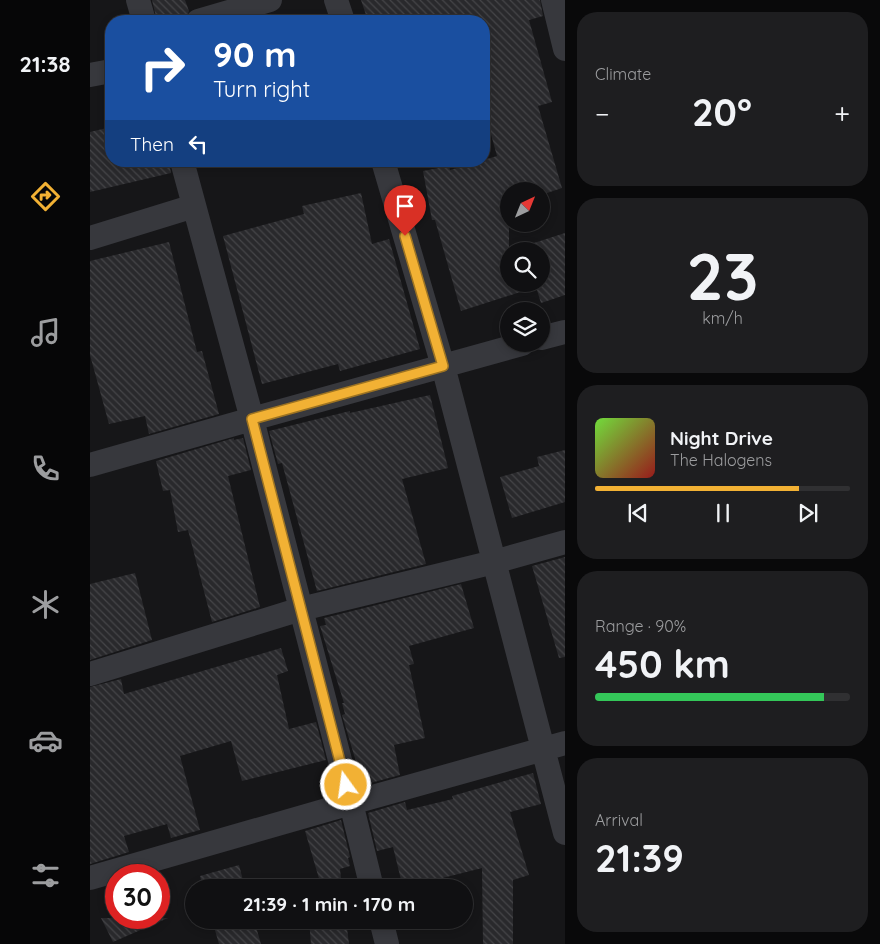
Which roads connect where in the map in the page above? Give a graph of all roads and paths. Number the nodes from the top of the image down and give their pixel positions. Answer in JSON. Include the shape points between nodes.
{"nodes":[{"id":1,"x":138,"y":0,"type":"edge"},
{"id":2,"x":270,"y":0,"type":"edge"},
{"id":3,"x":336,"y":0,"type":"edge"},
{"id":4,"x":552,"y":0,"type":"edge"},
{"id":5,"x":142,"y":15,"type":"edge"},
{"id":6,"x":219,"y":15,"type":"edge"},
{"id":7,"x":341,"y":15,"type":"edge"},
{"id":8,"x":565,"y":49,"type":"edge"},
{"id":9,"x":105,"y":72,"type":"edge"},
{"id":10,"x":90,"y":74,"type":"edge"},
{"id":11,"x":184,"y":167,"type":"edge"},
{"id":12,"x":385,"y":167,"type":"edge"},
{"id":13,"x":194,"y":206,"type":"junction"},
{"id":14,"x":90,"y":238,"type":"edge"},
{"id":15,"x":565,"y":332,"type":"edge"},
{"id":16,"x":550,"y":336,"type":"edge"},
{"id":17,"x":500,"y":350,"type":"edge"},
{"id":18,"x":443,"y":366,"type":"junction"},
{"id":19,"x":252,"y":419,"type":"junction"},
{"id":20,"x":90,"y":465,"type":"edge"},
{"id":21,"x":565,"y":542,"type":"edge"},
{"id":22,"x":494,"y":562,"type":"junction"},
{"id":23,"x":301,"y":609,"type":"junction"},
{"id":24,"x":90,"y":674,"type":"edge"},
{"id":25,"x":565,"y":743,"type":"edge"},
{"id":26,"x":542,"y":750,"type":"junction"},
{"id":27,"x":351,"y":803,"type":"junction"},
{"id":28,"x":565,"y":833,"type":"edge"},
{"id":29,"x":90,"y":878,"type":"edge"},
{"id":30,"x":370,"y":879,"type":"edge"},
{"id":31,"x":383,"y":929,"type":"edge"},
{"id":32,"x":387,"y":944,"type":"edge"}],
"edges":[{"from":1,"to":5,"type":"street"},
{"from":2,"to":6,"type":"street"},
{"from":3,"to":7,"type":"street"},
{"from":4,"to":8,"type":"street"},
{"from":9,"to":10,"type":"street"},
{"from":11,"to":13,"type":"street"},
{"from":12,"to":18,"type":"street"},
{"from":13,"to":14,"type":"street"},
{"from":13,"to":19,"type":"street"},
{"from":15,"to":16,"type":"street"},
{"from":17,"to":18,"type":"street"},
{"from":18,"to":19,"type":"street"},
{"from":18,"to":22,"type":"street"},
{"from":19,"to":20,"type":"street"},
{"from":19,"to":23,"type":"street"},
{"from":21,"to":22,"type":"street"},
{"from":22,"to":23,"type":"street"},
{"from":22,"to":26,"type":"street"},
{"from":23,"to":24,"type":"street"},
{"from":23,"to":27,"type":"street"},
{"from":25,"to":26,"type":"street"},
{"from":26,"to":27,"type":"street"},
{"from":26,"to":28,"type":"street"},
{"from":27,"to":29,"type":"street"},
{"from":27,"to":30,"type":"street"},
{"from":31,"to":32,"type":"street"}]}
